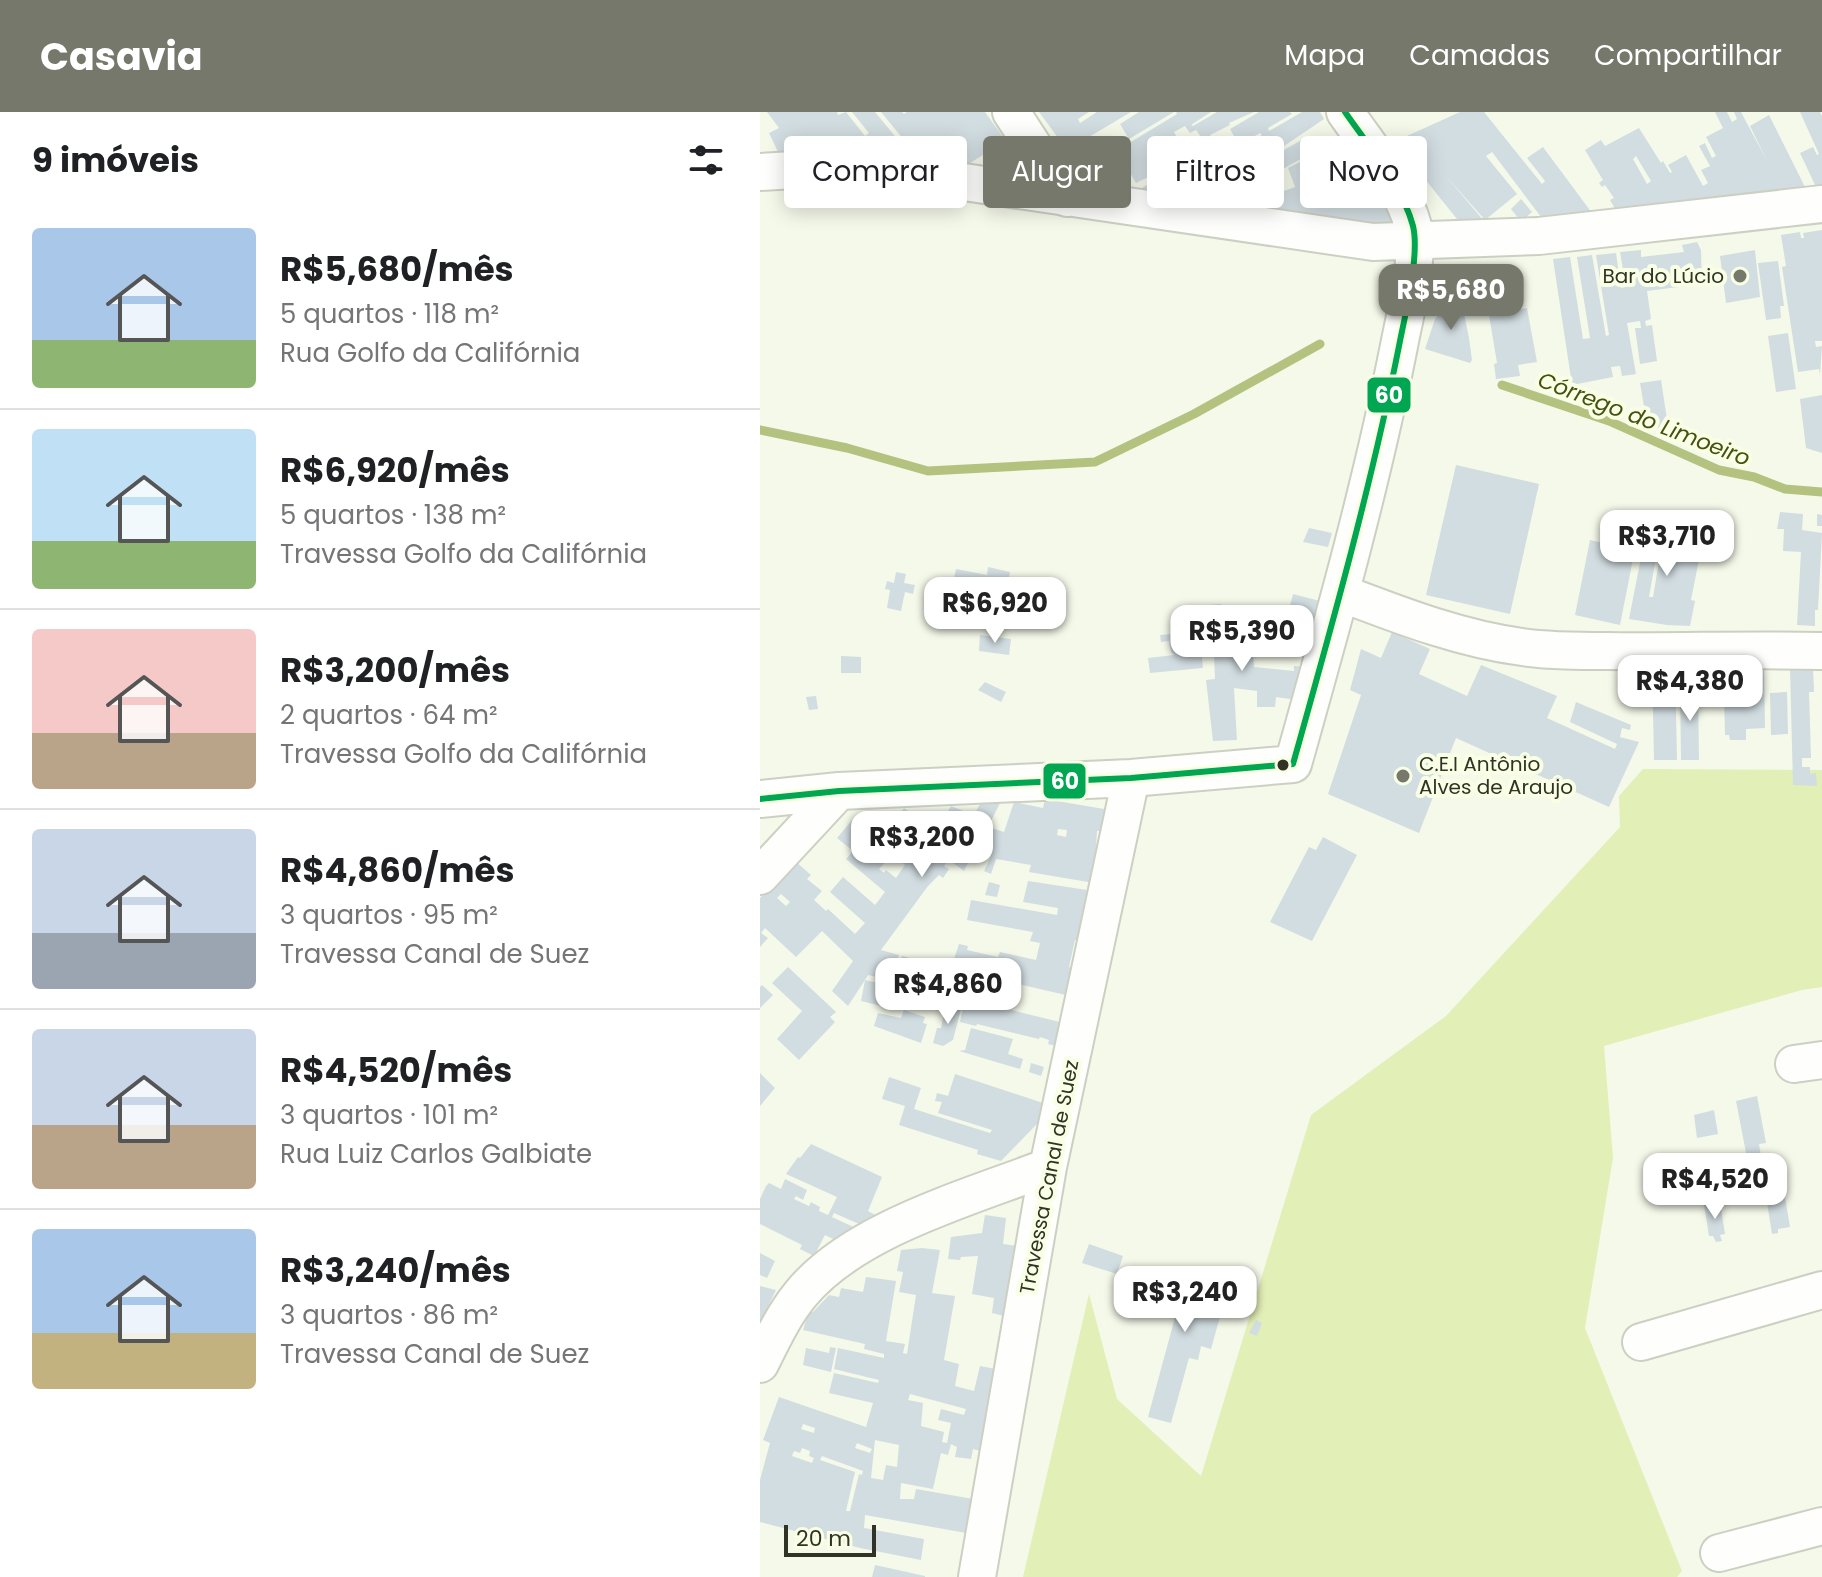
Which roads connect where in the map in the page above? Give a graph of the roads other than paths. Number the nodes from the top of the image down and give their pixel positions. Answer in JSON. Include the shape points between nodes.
{"nodes":[{"id":1,"x":1011,"y":112,"type":"edge"},
{"id":2,"x":1345,"y":112,"type":"edge"},
{"id":3,"x":1027,"y":136,"type":"edge"},
{"id":4,"x":760,"y":172,"type":"edge"},
{"id":5,"x":983,"y":185,"type":"edge"},
{"id":6,"x":1822,"y":204,"type":"edge"},
{"id":7,"x":1131,"y":207,"type":"edge"},
{"id":8,"x":1415,"y":241,"type":"junction"},
{"id":9,"x":1341,"y":593,"type":"junction"},
{"id":10,"x":1822,"y":651,"type":"edge"},
{"id":11,"x":1131,"y":778,"type":"junction"},
{"id":12,"x":839,"y":791,"type":"junction"},
{"id":13,"x":760,"y":799,"type":"edge"},
{"id":14,"x":760,"y":876,"type":"edge"},
{"id":15,"x":1048,"y":1167,"type":"junction"},
{"id":16,"x":1822,"y":1290,"type":"edge"},
{"id":17,"x":1641,"y":1342,"type":"dead end"},
{"id":18,"x":760,"y":1364,"type":"edge"},
{"id":19,"x":1822,"y":1526,"type":"edge"},
{"id":20,"x":1719,"y":1553,"type":"dead end"},
{"id":21,"x":977,"y":1577,"type":"edge"}],
"edges":[{"from":1,"to":3,"type":"street"},
{"from":2,"to":8,"type":"street","via":[[1403,199]]},
{"from":4,"to":5,"type":"street","via":[[930,177]]},
{"from":6,"to":8,"type":"street","via":[[1539,236]]},
{"from":7,"to":8,"type":"street","via":[[1373,242]]},
{"from":8,"to":9,"type":"street","via":[[1387,409]]},
{"from":9,"to":10,"type":"street","via":[[1476,638],[1521,647]]},
{"from":9,"to":11,"type":"street","via":[[1293,764]]},
{"from":11,"to":12,"type":"street"},
{"from":11,"to":15,"type":"street","name":"Travessa Canal de Suez"},
{"from":12,"to":13,"type":"street"},
{"from":12,"to":14,"type":"street"},
{"from":15,"to":18,"type":"street","via":[[861,1245],[800,1294]]},
{"from":15,"to":21,"type":"street","name":"Travessa Canal de Suez"},
{"from":16,"to":17,"type":"street"},
{"from":19,"to":20,"type":"street"}]}
